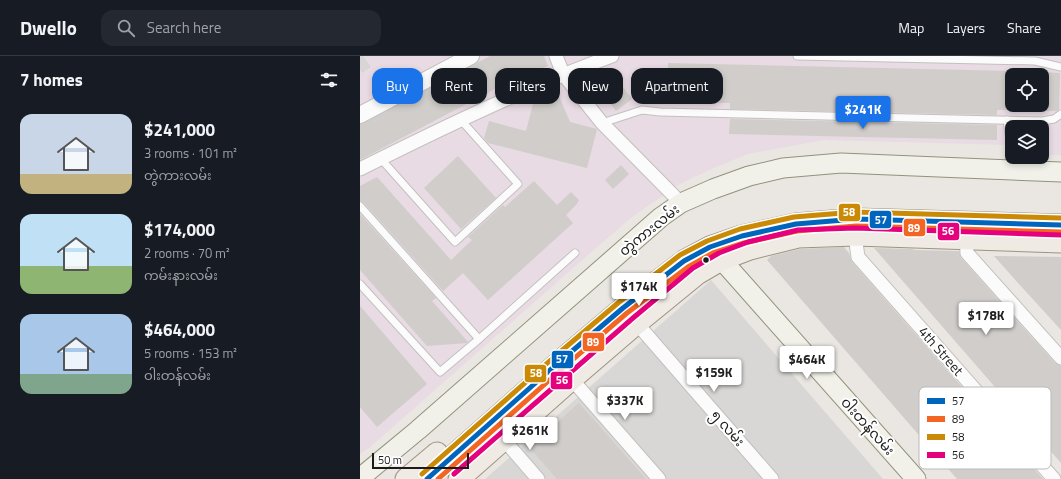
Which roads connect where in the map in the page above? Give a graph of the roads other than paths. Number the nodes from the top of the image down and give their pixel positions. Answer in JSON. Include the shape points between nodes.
{"nodes":[{"id":1,"x":470,"y":56,"type":"edge"},
{"id":2,"x":556,"y":56,"type":"edge"},
{"id":3,"x":612,"y":56,"type":"edge"},
{"id":4,"x":797,"y":56,"type":"edge"},
{"id":5,"x":1061,"y":66,"type":"edge"},
{"id":6,"x":563,"y":74,"type":"junction"},
{"id":7,"x":1061,"y":114,"type":"edge"},
{"id":8,"x":360,"y":115,"type":"edge"},
{"id":9,"x":460,"y":119,"type":"junction"},
{"id":10,"x":1007,"y":120,"type":"edge"},
{"id":11,"x":1049,"y":120,"type":"edge"},
{"id":12,"x":602,"y":123,"type":"junction"},
{"id":13,"x":381,"y":159,"type":"junction"},
{"id":14,"x":1005,"y":161,"type":"edge"},
{"id":15,"x":1026,"y":164,"type":"edge"},
{"id":16,"x":360,"y":169,"type":"edge"},
{"id":17,"x":1061,"y":172,"type":"edge"},
{"id":18,"x":681,"y":203,"type":"junction"},
{"id":19,"x":360,"y":206,"type":"edge"},
{"id":20,"x":1061,"y":225,"type":"edge"},
{"id":21,"x":856,"y":227,"type":"junction"},
{"id":22,"x":966,"y":230,"type":"junction"},
{"id":23,"x":1061,"y":242,"type":"edge"},
{"id":24,"x":711,"y":247,"type":"junction"},
{"id":25,"x":575,"y":253,"type":"dead end"},
{"id":26,"x":360,"y":284,"type":"edge"},
{"id":27,"x":623,"y":308,"type":"junction"},
{"id":28,"x":637,"y":323,"type":"junction"},
{"id":29,"x":479,"y":339,"type":"junction"},
{"id":30,"x":1061,"y":358,"type":"edge"},
{"id":31,"x":558,"y":363,"type":"junction"},
{"id":32,"x":572,"y":379,"type":"junction"},
{"id":33,"x":973,"y":387,"type":"edge"},
{"id":34,"x":496,"y":432,"type":"junction"},
{"id":35,"x":1045,"y":469,"type":"edge"},
{"id":36,"x":360,"y":478,"type":"edge"},
{"id":37,"x":406,"y":479,"type":"edge"},
{"id":38,"x":427,"y":479,"type":"edge"},
{"id":39,"x":459,"y":479,"type":"edge"},
{"id":40,"x":538,"y":479,"type":"edge"},
{"id":41,"x":659,"y":479,"type":"edge"},
{"id":42,"x":772,"y":479,"type":"edge"},
{"id":43,"x":916,"y":479,"type":"edge"},
{"id":44,"x":1054,"y":479,"type":"edge"}],
"edges":[{"from":1,"to":8,"type":"street"},
{"from":2,"to":6,"type":"street"},
{"from":3,"to":6,"type":"street"},
{"from":4,"to":5,"type":"lane","via":[[1035,61]]},
{"from":6,"to":9,"type":"street"},
{"from":6,"to":12,"type":"street"},
{"from":7,"to":11,"type":"lane"},
{"from":9,"to":13,"type":"street"},
{"from":9,"to":13,"type":"lane","via":[[518,184],[455,242]]},
{"from":10,"to":12,"type":"lane","via":[[642,110]]},
{"from":12,"to":18,"type":"street"},
{"from":13,"to":16,"type":"street"},
{"from":14,"to":18,"type":"main road","name":"တွဲကားလမ်း","via":[[841,163],[783,168],[742,178]]},
{"from":15,"to":17,"type":"main road","name":"တွဲကားလမ်း"},
{"from":18,"to":36,"type":"main road","name":"တွဲကားလမ်း","via":[[661,217]]},
{"from":19,"to":29,"type":"lane"},
{"from":20,"to":22,"type":"main road"},
{"from":21,"to":22,"type":"main road"},
{"from":21,"to":24,"type":"main road","via":[[796,224],[742,236]]},
{"from":21,"to":33,"type":"street","name":"4th Street","via":[[858,257]]},
{"from":22,"to":23,"type":"main road"},
{"from":22,"to":30,"type":"street","via":[[967,253]]},
{"from":24,"to":27,"type":"main road","via":[[684,261]]},
{"from":24,"to":28,"type":"main road","via":[[697,274]]},
{"from":24,"to":37,"type":"main road","via":[[658,264],[611,307]]},
{"from":24,"to":43,"type":"main road","name":"ဝါးတန်လမ်း"},
{"from":25,"to":29,"type":"lane"},
{"from":26,"to":29,"type":"lane","via":[[440,372]]},
{"from":27,"to":28,"type":"street","name":"၅ လမ်း"},
{"from":27,"to":31,"type":"main road"},
{"from":28,"to":32,"type":"main road"},
{"from":28,"to":42,"type":"street","name":"၅ လမ်း"},
{"from":31,"to":32,"type":"street"},
{"from":31,"to":34,"type":"main road"},
{"from":32,"to":34,"type":"main road"},
{"from":32,"to":41,"type":"street"},
{"from":34,"to":38,"type":"main road"},
{"from":34,"to":39,"type":"main road"},
{"from":34,"to":40,"type":"street"},
{"from":35,"to":44,"type":"street","name":"4th Street"}]}
